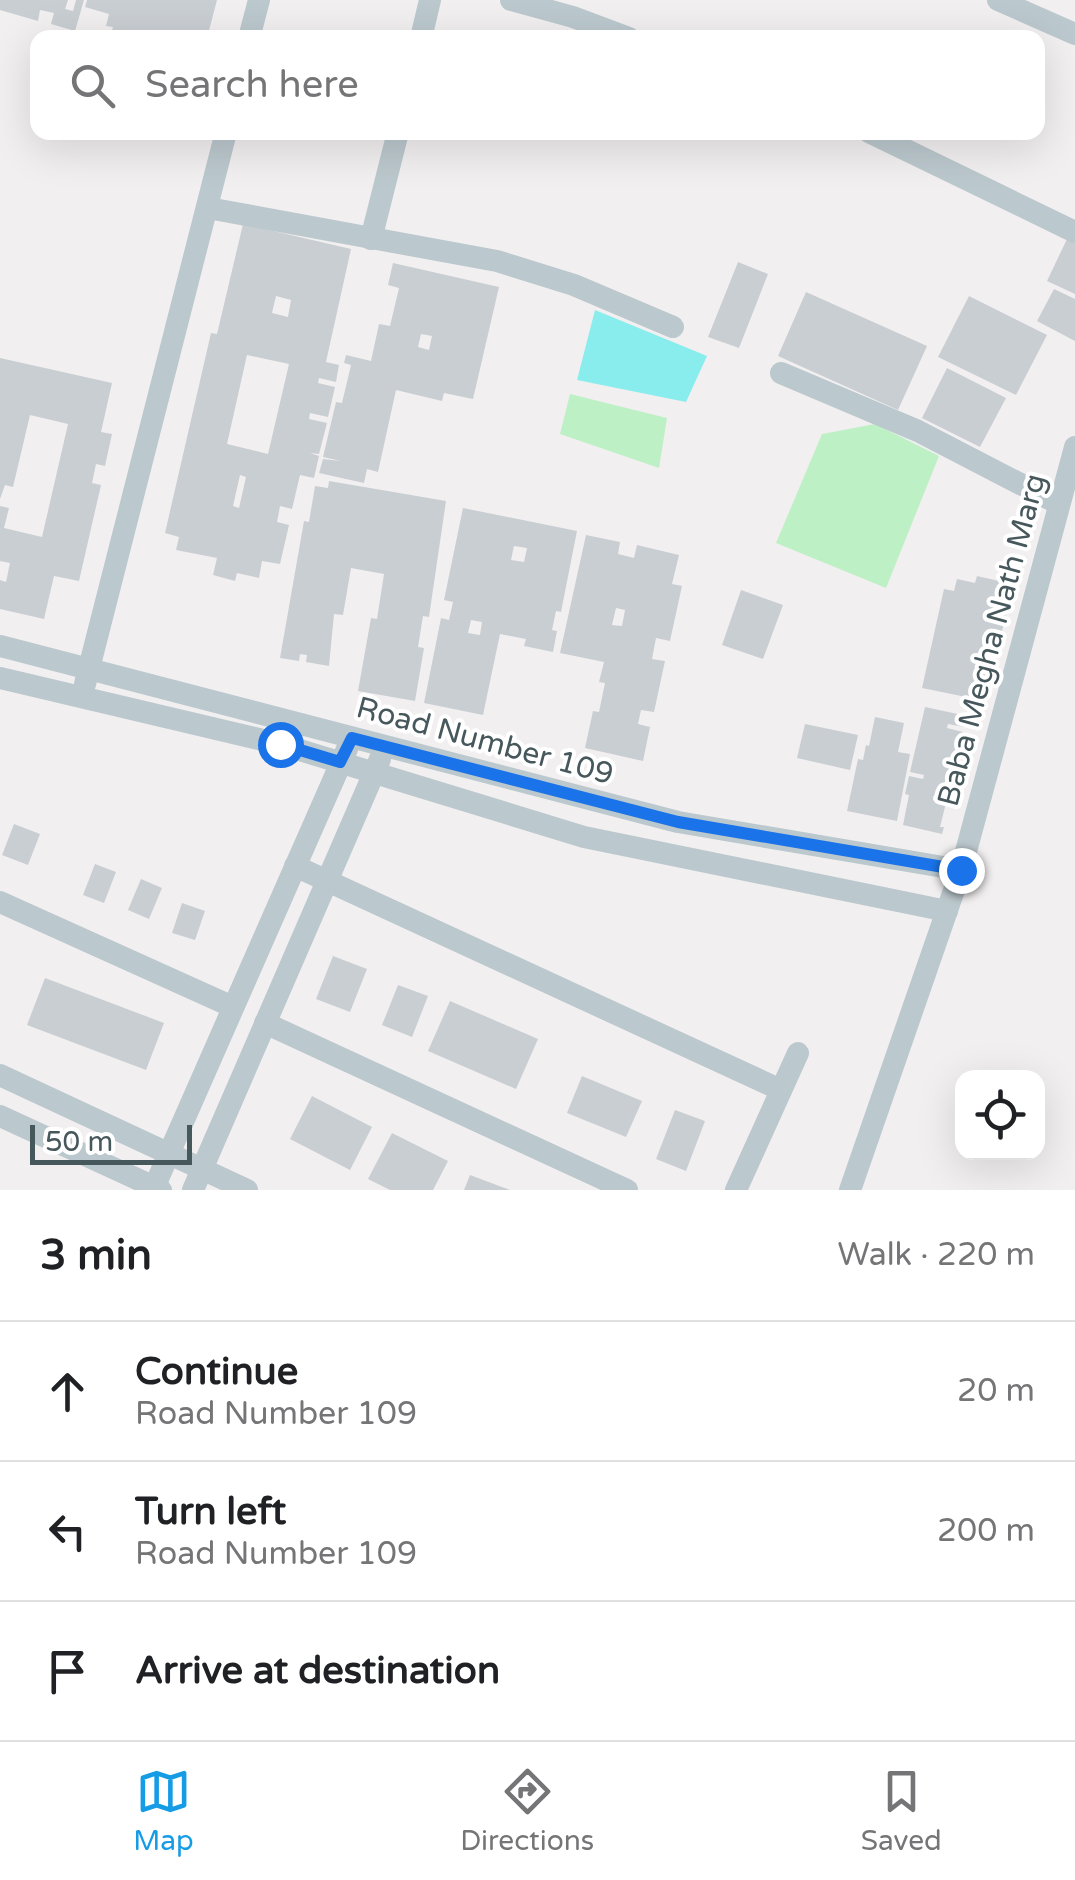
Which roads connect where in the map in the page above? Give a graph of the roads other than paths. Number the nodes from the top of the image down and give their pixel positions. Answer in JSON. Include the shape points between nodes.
{"nodes":[{"id":1,"x":258,"y":0,"type":"edge"},
{"id":2,"x":430,"y":0,"type":"edge"},
{"id":3,"x":511,"y":0,"type":"edge"},
{"id":4,"x":998,"y":0,"type":"edge"},
{"id":5,"x":252,"y":30,"type":"edge"},
{"id":6,"x":423,"y":30,"type":"edge"},
{"id":7,"x":607,"y":30,"type":"edge"},
{"id":8,"x":1075,"y":34,"type":"edge"},
{"id":9,"x":224,"y":140,"type":"edge"},
{"id":10,"x":396,"y":140,"type":"edge"},
{"id":11,"x":885,"y":140,"type":"edge"},
{"id":12,"x":208,"y":208,"type":"junction"},
{"id":13,"x":1075,"y":232,"type":"edge"},
{"id":14,"x":372,"y":239,"type":"junction"},
{"id":15,"x":672,"y":327,"type":"dead end"},
{"id":16,"x":781,"y":373,"type":"dead end"},
{"id":17,"x":1075,"y":447,"type":"edge"},
{"id":18,"x":1060,"y":504,"type":"junction"},
{"id":19,"x":0,"y":646,"type":"edge"},
{"id":20,"x":89,"y":669,"type":"junction"},
{"id":21,"x":0,"y":678,"type":"edge"},
{"id":22,"x":82,"y":697,"type":"junction"},
{"id":23,"x":352,"y":738,"type":"junction"},
{"id":24,"x":386,"y":746,"type":"junction"},
{"id":25,"x":340,"y":762,"type":"junction"},
{"id":26,"x":374,"y":773,"type":"junction"},
{"id":27,"x":296,"y":866,"type":"junction"},
{"id":28,"x":961,"y":870,"type":"junction"},
{"id":29,"x":327,"y":880,"type":"junction"},
{"id":30,"x":0,"y":902,"type":"edge"},
{"id":31,"x":947,"y":911,"type":"junction"},
{"id":32,"x":234,"y":1007,"type":"junction"},
{"id":33,"x":265,"y":1023,"type":"junction"},
{"id":34,"x":798,"y":1053,"type":"dead end"},
{"id":35,"x":0,"y":1075,"type":"edge"},
{"id":36,"x":781,"y":1090,"type":"junction"},
{"id":37,"x":0,"y":1116,"type":"edge"},
{"id":38,"x":169,"y":1154,"type":"junction"},
{"id":39,"x":197,"y":1180,"type":"edge"},
{"id":40,"x":157,"y":1189,"type":"edge"},
{"id":41,"x":247,"y":1190,"type":"edge"},
{"id":42,"x":627,"y":1190,"type":"edge"},
{"id":43,"x":736,"y":1190,"type":"edge"},
{"id":44,"x":850,"y":1190,"type":"edge"}],
"edges":[{"from":1,"to":5,"type":"street"},
{"from":2,"to":6,"type":"street"},
{"from":3,"to":7,"type":"street"},
{"from":4,"to":8,"type":"street"},
{"from":9,"to":12,"type":"street"},
{"from":10,"to":14,"type":"street"},
{"from":11,"to":13,"type":"street"},
{"from":12,"to":14,"type":"street"},
{"from":12,"to":20,"type":"street"},
{"from":14,"to":15,"type":"street","via":[[497,261]]},
{"from":16,"to":18,"type":"street","via":[[918,431]]},
{"from":17,"to":18,"type":"street","name":"Baba Megha Nath Marg"},
{"from":18,"to":28,"type":"street","name":"Baba Megha Nath Marg"},
{"from":19,"to":20,"type":"street","name":"Road Number 109"},
{"from":20,"to":22,"type":"street"},
{"from":20,"to":23,"type":"street","name":"Road Number 109"},
{"from":21,"to":22,"type":"street","name":"Road Number 109"},
{"from":22,"to":25,"type":"street","name":"Road Number 109"},
{"from":23,"to":24,"type":"street","name":"Road Number 109"},
{"from":23,"to":25,"type":"street"},
{"from":24,"to":26,"type":"street"},
{"from":24,"to":28,"type":"street","name":"Road Number 109","via":[[678,822]]},
{"from":25,"to":26,"type":"street","name":"Road Number 109"},
{"from":25,"to":27,"type":"street"},
{"from":26,"to":29,"type":"street"},
{"from":26,"to":31,"type":"street","name":"Road Number 109","via":[[584,837]]},
{"from":27,"to":29,"type":"street"},
{"from":27,"to":32,"type":"street"},
{"from":28,"to":31,"type":"street","name":"Baba Megha Nath Marg"},
{"from":29,"to":33,"type":"street"},
{"from":29,"to":36,"type":"street"},
{"from":30,"to":32,"type":"street"},
{"from":31,"to":44,"type":"street","name":"Baba Megha Nath Marg"},
{"from":32,"to":38,"type":"street"},
{"from":33,"to":39,"type":"street"},
{"from":33,"to":42,"type":"street"},
{"from":34,"to":36,"type":"street"},
{"from":35,"to":38,"type":"street"},
{"from":36,"to":43,"type":"street"},
{"from":37,"to":40,"type":"street"},
{"from":38,"to":39,"type":"street"},
{"from":38,"to":40,"type":"street"},
{"from":39,"to":41,"type":"street"}]}
